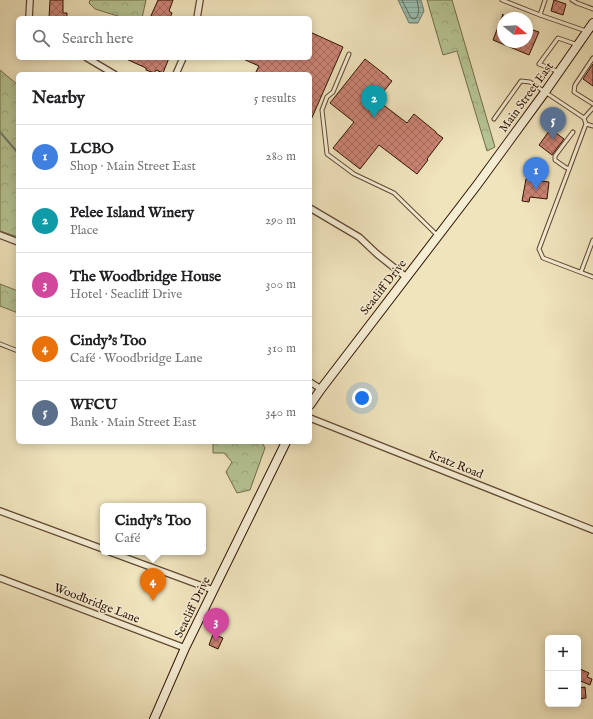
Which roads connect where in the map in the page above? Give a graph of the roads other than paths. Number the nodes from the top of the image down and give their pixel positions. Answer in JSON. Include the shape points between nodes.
{"nodes":[{"id":1,"x":30,"y":0,"type":"edge"},
{"id":2,"x":200,"y":0,"type":"edge"},
{"id":3,"x":502,"y":0,"type":"edge"},
{"id":4,"x":546,"y":0,"type":"edge"},
{"id":5,"x":572,"y":0,"type":"edge"},
{"id":6,"x":577,"y":2,"type":"edge"},
{"id":7,"x":593,"y":9,"type":"edge"},
{"id":8,"x":540,"y":15,"type":"junction"},
{"id":9,"x":29,"y":16,"type":"edge"},
{"id":10,"x":197,"y":16,"type":"edge"},
{"id":11,"x":593,"y":22,"type":"edge"},
{"id":12,"x":587,"y":31,"type":"junction"},
{"id":13,"x":578,"y":45,"type":"junction"},
{"id":14,"x":349,"y":54,"type":"dead end"},
{"id":15,"x":593,"y":58,"type":"edge"},
{"id":16,"x":90,"y":60,"type":"edge"},
{"id":17,"x":182,"y":60,"type":"edge"},
{"id":18,"x":111,"y":72,"type":"edge"},
{"id":19,"x":177,"y":72,"type":"edge"},
{"id":20,"x":559,"y":72,"type":"junction"},
{"id":21,"x":545,"y":92,"type":"junction"},
{"id":22,"x":593,"y":104,"type":"edge"},
{"id":23,"x":593,"y":108,"type":"edge"},
{"id":24,"x":584,"y":118,"type":"junction"},
{"id":25,"x":494,"y":119,"type":"dead end"},
{"id":26,"x":586,"y":124,"type":"junction"},
{"id":27,"x":593,"y":126,"type":"edge"},
{"id":28,"x":573,"y":132,"type":"dead end"},
{"id":29,"x":570,"y":169,"type":"junction"},
{"id":30,"x":477,"y":185,"type":"joint"},
{"id":31,"x":312,"y":209,"type":"edge"},
{"id":32,"x":0,"y":235,"type":"edge"},
{"id":33,"x":439,"y":236,"type":"junction"},
{"id":34,"x":593,"y":240,"type":"edge"},
{"id":35,"x":16,"y":241,"type":"edge"},
{"id":36,"x":581,"y":272,"type":"junction"},
{"id":37,"x":593,"y":277,"type":"edge"},
{"id":38,"x":406,"y":278,"type":"junction"},
{"id":39,"x":0,"y":344,"type":"edge"},
{"id":40,"x":16,"y":350,"type":"edge"},
{"id":41,"x":312,"y":383,"type":"edge"},
{"id":42,"x":321,"y":389,"type":"junction"},
{"id":43,"x":312,"y":402,"type":"edge"},
{"id":44,"x":312,"y":419,"type":"edge"},
{"id":45,"x":285,"y":444,"type":"edge"},
{"id":46,"x":0,"y":511,"type":"edge"},
{"id":47,"x":593,"y":530,"type":"edge"},
{"id":48,"x":100,"y":548,"type":"edge"},
{"id":49,"x":118,"y":555,"type":"edge"},
{"id":50,"x":0,"y":578,"type":"edge"},
{"id":51,"x":213,"y":590,"type":"junction"},
{"id":52,"x":185,"y":648,"type":"junction"},
{"id":53,"x":154,"y":719,"type":"edge"}],
"edges":[{"from":1,"to":9,"type":"street"},
{"from":2,"to":10,"type":"street"},
{"from":3,"to":8,"type":"lane"},
{"from":4,"to":8,"type":"lane"},
{"from":5,"to":6,"type":"lane"},
{"from":6,"to":7,"type":"lane"},
{"from":8,"to":12,"type":"lane"},
{"from":11,"to":12,"type":"main road","name":"Main Street East"},
{"from":12,"to":13,"type":"main road","name":"Main Street East"},
{"from":13,"to":20,"type":"main road","name":"Main Street East"},
{"from":13,"to":20,"type":"lane","via":[[558,38],[539,64]]},
{"from":14,"to":33,"type":"lane","via":[[333,92],[326,97],[322,110],[327,154],[354,174],[394,193]]},
{"from":15,"to":22,"type":"lane","via":[[575,85],[574,92]]},
{"from":16,"to":18,"type":"street"},
{"from":17,"to":19,"type":"street"},
{"from":20,"to":21,"type":"main road","name":"Main Street East"},
{"from":21,"to":24,"type":"lane"},
{"from":21,"to":25,"type":"lane","via":[[530,82],[521,82]]},
{"from":21,"to":30,"type":"main road","name":"Main Street East"},
{"from":23,"to":24,"type":"lane"},
{"from":24,"to":26,"type":"lane"},
{"from":26,"to":27,"type":"lane"},
{"from":26,"to":29,"type":"lane"},
{"from":28,"to":29,"type":"lane","via":[[555,156],[555,160]]},
{"from":29,"to":36,"type":"lane","via":[[539,249],[543,258]]},
{"from":30,"to":33,"type":"main road","name":"Seacliff Drive"},
{"from":31,"to":38,"type":"street","via":[[359,237]]},
{"from":32,"to":35,"type":"street"},
{"from":33,"to":38,"type":"main road","name":"Seacliff Drive"},
{"from":34,"to":36,"type":"lane"},
{"from":36,"to":37,"type":"lane"},
{"from":38,"to":42,"type":"main road","name":"Seacliff Drive"},
{"from":39,"to":40,"type":"lane"},
{"from":41,"to":42,"type":"street"},
{"from":42,"to":43,"type":"main road","name":"Seacliff Drive"},
{"from":44,"to":47,"type":"street","name":"Kratz Road"},
{"from":45,"to":51,"type":"main road","name":"Seacliff Drive"},
{"from":46,"to":48,"type":"street"},
{"from":49,"to":51,"type":"street"},
{"from":50,"to":52,"type":"street","name":"Woodbridge Lane"},
{"from":51,"to":52,"type":"main road","name":"Seacliff Drive"},
{"from":52,"to":53,"type":"main road","name":"Seacliff Drive"}]}
